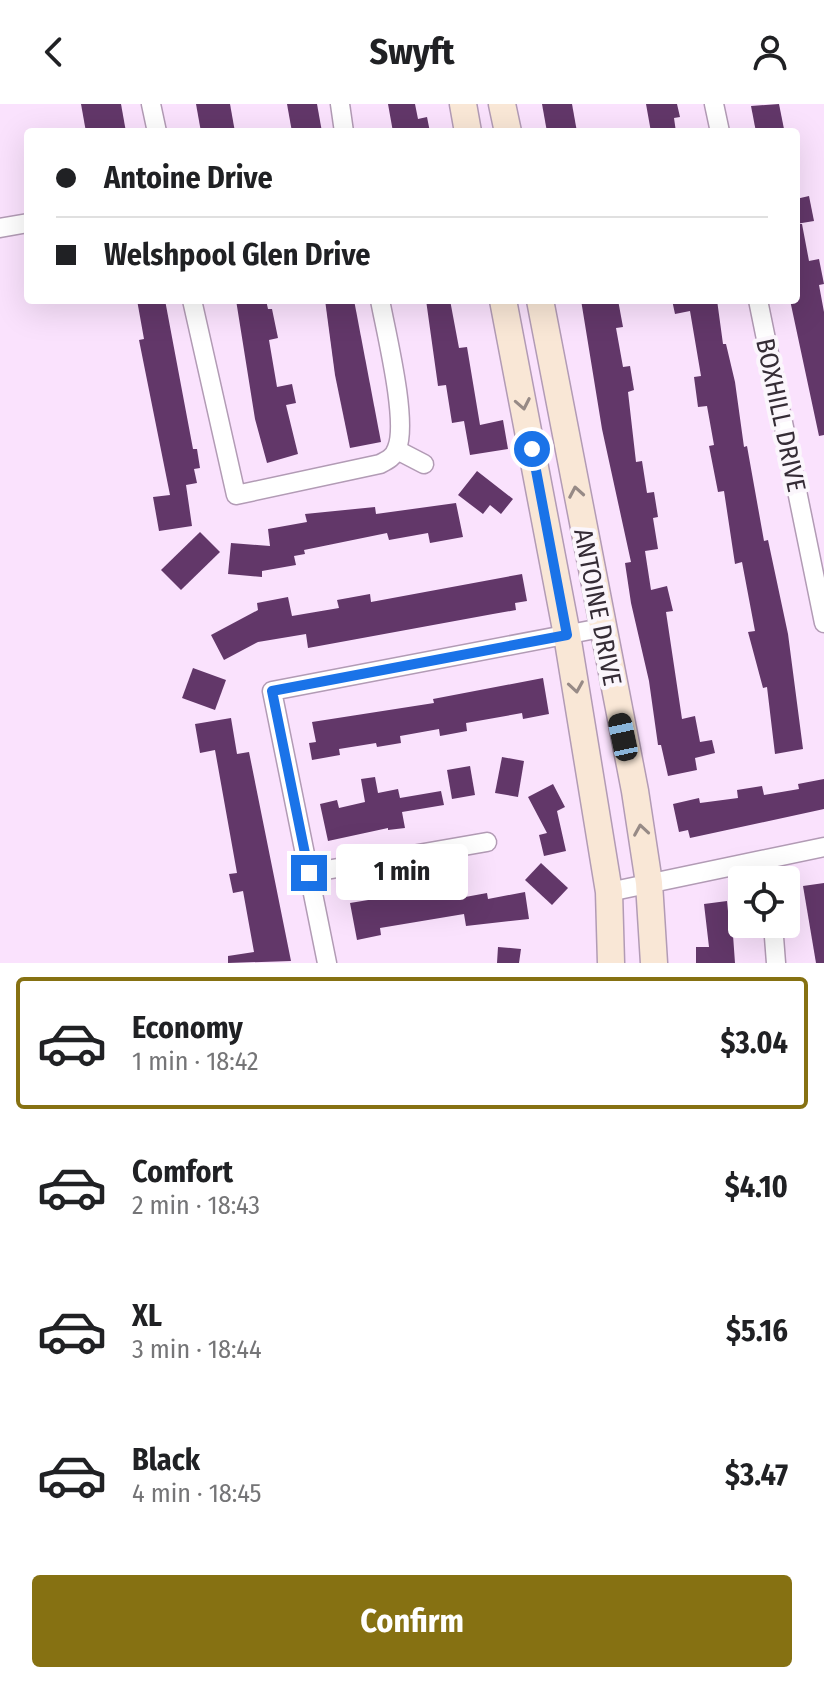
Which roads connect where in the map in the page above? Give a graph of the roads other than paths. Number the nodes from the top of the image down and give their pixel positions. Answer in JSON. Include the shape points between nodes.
{"nodes":[{"id":1,"x":151,"y":104,"type":"edge"},
{"id":2,"x":340,"y":104,"type":"edge"},
{"id":3,"x":463,"y":104,"type":"edge"},
{"id":4,"x":502,"y":104,"type":"edge"},
{"id":5,"x":714,"y":104,"type":"edge"},
{"id":6,"x":156,"y":128,"type":"edge"},
{"id":7,"x":343,"y":128,"type":"edge"},
{"id":8,"x":467,"y":128,"type":"edge"},
{"id":9,"x":507,"y":128,"type":"edge"},
{"id":10,"x":719,"y":128,"type":"edge"},
{"id":11,"x":24,"y":224,"type":"edge"},
{"id":12,"x":0,"y":228,"type":"edge"},
{"id":13,"x":193,"y":304,"type":"edge"},
{"id":14,"x":381,"y":304,"type":"edge"},
{"id":15,"x":504,"y":304,"type":"edge"},
{"id":16,"x":541,"y":304,"type":"edge"},
{"id":17,"x":759,"y":304,"type":"edge"},
{"id":18,"x":550,"y":349,"type":"junction"},
{"id":19,"x":514,"y":355,"type":"junction"},
{"id":20,"x":397,"y":450,"type":"junction"},
{"id":21,"x":424,"y":464,"type":"dead end"},
{"id":22,"x":824,"y":623,"type":"edge"},
{"id":23,"x":601,"y":628,"type":"junction"},
{"id":24,"x":567,"y":635,"type":"junction"},
{"id":25,"x":487,"y":842,"type":"dead end"},
{"id":26,"x":824,"y":847,"type":"edge"},
{"id":27,"x":777,"y":866,"type":"edge"},
{"id":28,"x":309,"y":873,"type":"junction"},
{"id":29,"x":728,"y":874,"type":"edge"},
{"id":30,"x":649,"y":883,"type":"junction"},
{"id":31,"x":609,"y":892,"type":"junction"},
{"id":32,"x":774,"y":938,"type":"edge"},
{"id":33,"x":327,"y":963,"type":"edge"},
{"id":34,"x":611,"y":963,"type":"edge"},
{"id":35,"x":654,"y":963,"type":"edge"},
{"id":36,"x":776,"y":963,"type":"edge"}],
"edges":[{"from":1,"to":6,"type":"street"},
{"from":2,"to":7,"type":"street"},
{"from":3,"to":8,"type":"main road"},
{"from":4,"to":9,"type":"main road"},
{"from":5,"to":10,"type":"street"},
{"from":11,"to":12,"type":"street"},
{"from":13,"to":20,"type":"street","via":[[236,495],[380,464]]},
{"from":14,"to":20,"type":"street","via":[[400,424]]},
{"from":15,"to":19,"type":"main road","name":"ANTOINE DRIVE"},
{"from":16,"to":18,"type":"main road","name":"ANTOINE DRIVE"},
{"from":17,"to":22,"type":"street","name":"BOXHILL DRIVE"},
{"from":18,"to":19,"type":"main road"},
{"from":23,"to":18,"type":"main road","name":"ANTOINE DRIVE","one_way":true},
{"from":19,"to":24,"type":"main road","name":"ANTOINE DRIVE","one_way":true},
{"from":20,"to":21,"type":"street"},
{"from":23,"to":24,"type":"street"},
{"from":30,"to":23,"type":"main road","name":"ANTOINE DRIVE","one_way":true},
{"from":24,"to":28,"type":"street","via":[[272,691]]},
{"from":24,"to":31,"type":"main road","name":"ANTOINE DRIVE","one_way":true},
{"from":25,"to":28,"type":"street"},
{"from":26,"to":27,"type":"street"},
{"from":28,"to":33,"type":"street"},
{"from":29,"to":30,"type":"street"},
{"from":30,"to":31,"type":"street"},
{"from":30,"to":35,"type":"main road","name":"ANTOINE DRIVE"},
{"from":31,"to":34,"type":"main road","name":"ANTOINE DRIVE"},
{"from":32,"to":36,"type":"street"}]}
